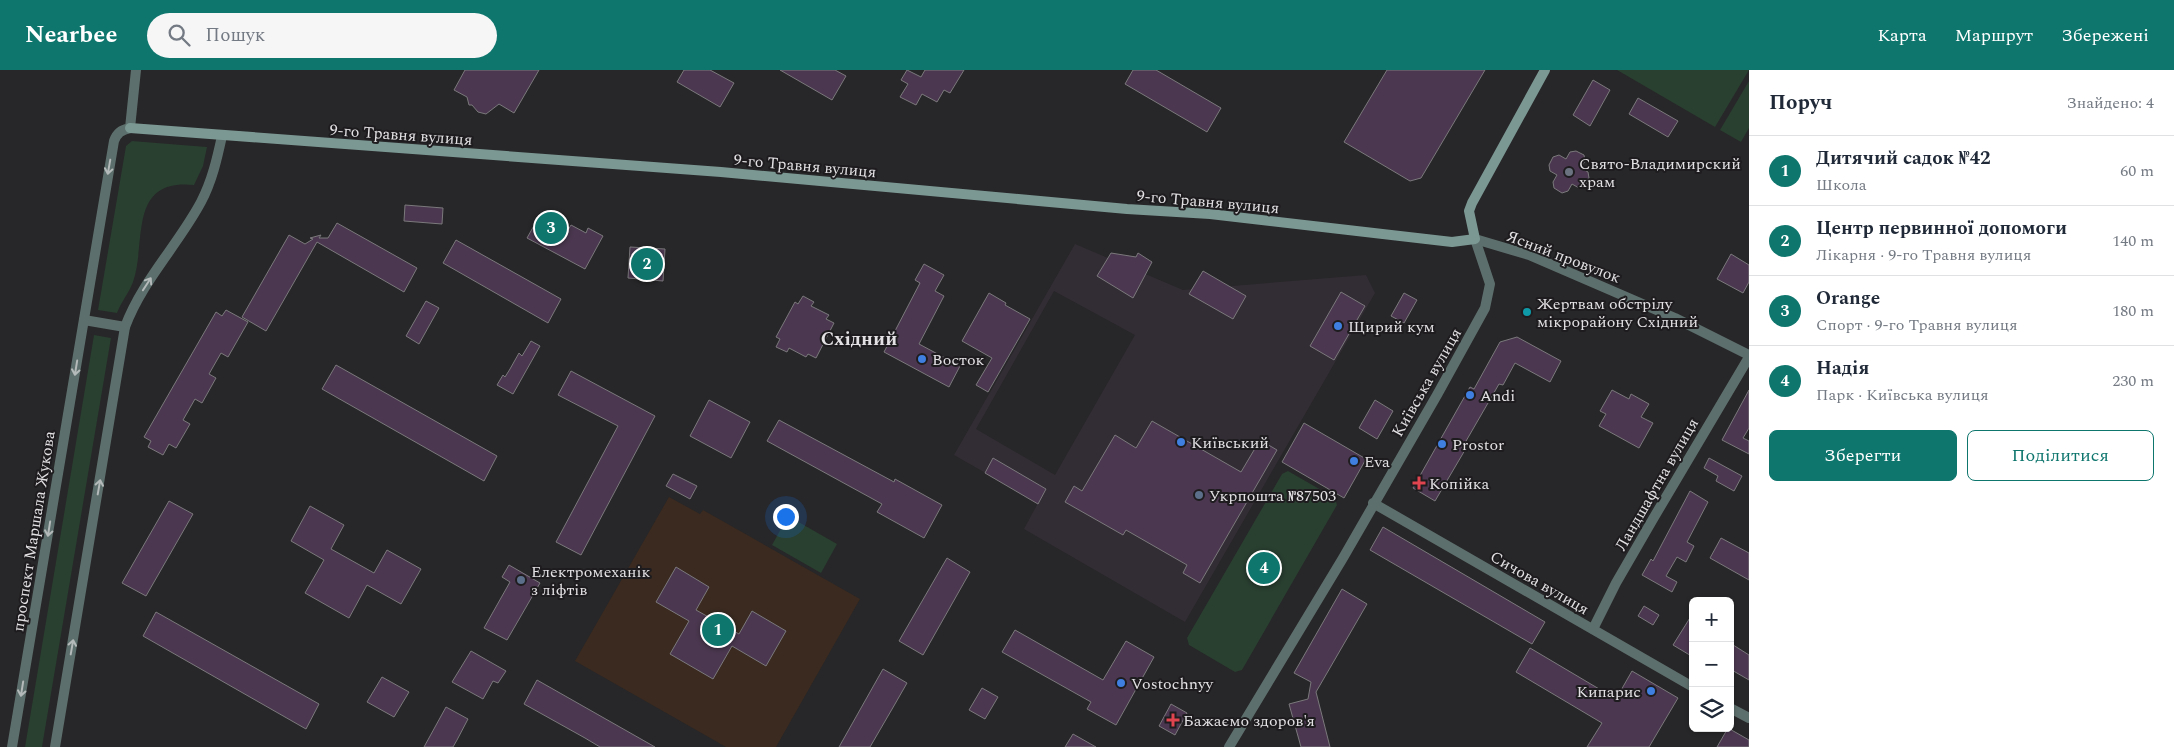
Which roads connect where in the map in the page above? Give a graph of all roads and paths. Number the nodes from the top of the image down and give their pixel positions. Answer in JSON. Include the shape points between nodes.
{"nodes":[{"id":1,"x":136,"y":70,"type":"edge"},
{"id":2,"x":1546,"y":70,"type":"edge"},
{"id":3,"x":130,"y":128,"type":"junction"},
{"id":4,"x":222,"y":136,"type":"junction"},
{"id":5,"x":1475,"y":239,"type":"junction"},
{"id":6,"x":84,"y":320,"type":"junction"},
{"id":7,"x":125,"y":327,"type":"junction"},
{"id":8,"x":1749,"y":356,"type":"edge"},
{"id":9,"x":1374,"y":503,"type":"junction"},
{"id":10,"x":1593,"y":629,"type":"junction"},
{"id":11,"x":1689,"y":685,"type":"edge"},
{"id":12,"x":1734,"y":710,"type":"edge"},
{"id":13,"x":1749,"y":718,"type":"edge"},
{"id":14,"x":12,"y":747,"type":"edge"},
{"id":15,"x":55,"y":747,"type":"edge"},
{"id":16,"x":1229,"y":747,"type":"edge"}],
"edges":[{"from":1,"to":3,"type":"street"},
{"from":2,"to":5,"type":"street","name":"Київська вулиця","via":[[1472,203],[1470,211]]},
{"from":3,"to":4,"type":"street","name":"9-го Травня вулиця"},
{"from":3,"to":6,"type":"street","name":"проспект Маршала Жукова","one_way":true,"via":[[123,129],[114,141]]},
{"from":4,"to":5,"type":"street","name":"9-го Травня вулиця","via":[[731,173],[1210,214],[1452,242]]},
{"from":7,"to":4,"type":"street","one_way":true,"via":[[141,293],[201,202],[215,170]]},
{"from":5,"to":8,"type":"street","name":"Ясний провулок","via":[[1538,258],[1675,318]]},
{"from":5,"to":9,"type":"street","name":"Київська вулиця","via":[[1490,284],[1484,308]]},
{"from":6,"to":7,"type":"street"},
{"from":6,"to":14,"type":"street","name":"проспект Маршала Жукова","one_way":true},
{"from":15,"to":7,"type":"street","one_way":true},
{"from":8,"to":10,"type":"street","name":"Ландшафтна вулиця"},
{"from":9,"to":10,"type":"street","name":"Сичова вулиця"},
{"from":9,"to":16,"type":"street","name":"Київська вулиця"},
{"from":10,"to":11,"type":"street","name":"Сичова вулиця"},
{"from":12,"to":13,"type":"street"}]}
